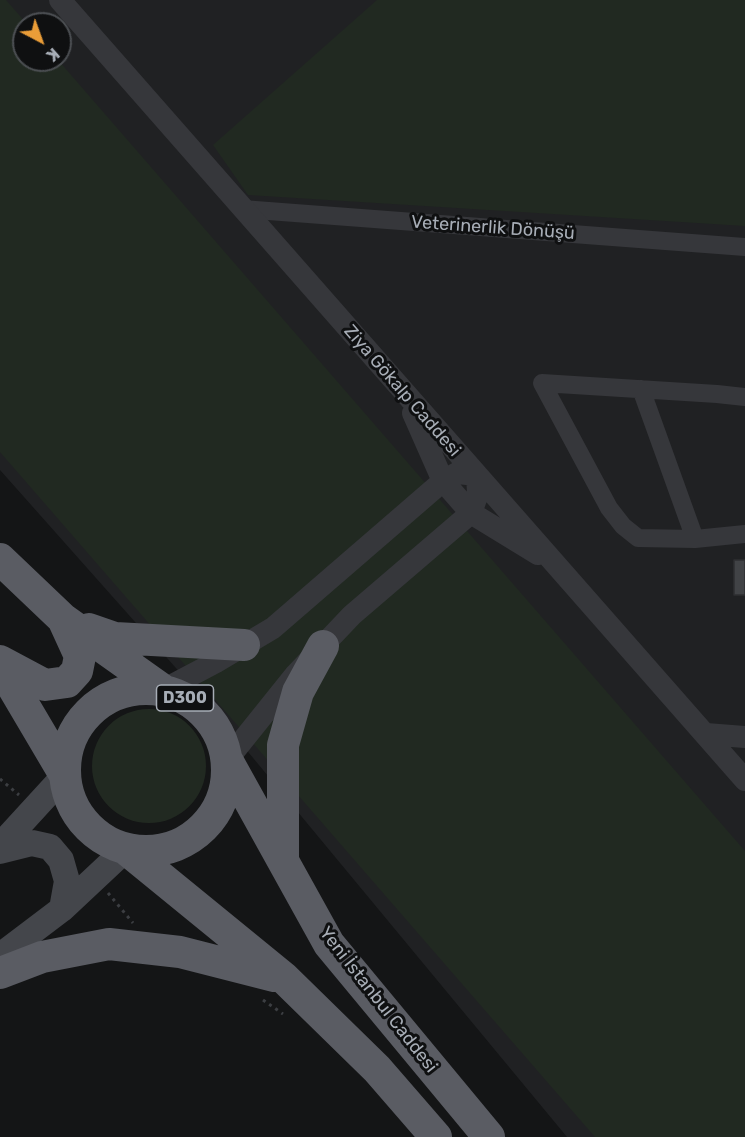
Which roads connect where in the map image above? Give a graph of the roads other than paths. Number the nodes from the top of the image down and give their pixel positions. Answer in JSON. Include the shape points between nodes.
{"nodes":[{"id":1,"x":60,"y":0,"type":"edge"},
{"id":2,"x":242,"y":209,"type":"junction"},
{"id":3,"x":745,"y":247,"type":"edge"},
{"id":4,"x":641,"y":389,"type":"junction"},
{"id":5,"x":404,"y":393,"type":"junction"},
{"id":6,"x":745,"y":397,"type":"edge"},
{"id":7,"x":477,"y":475,"type":"junction"},
{"id":8,"x":443,"y":481,"type":"junction"},
{"id":9,"x":471,"y":513,"type":"junction"},
{"id":10,"x":745,"y":534,"type":"edge"},
{"id":11,"x":695,"y":539,"type":"junction"},
{"id":12,"x":0,"y":559,"type":"edge"},
{"id":13,"x":559,"y":568,"type":"junction"},
{"id":14,"x":63,"y":619,"type":"junction"},
{"id":15,"x":244,"y":645,"type":"junction"},
{"id":16,"x":323,"y":646,"type":"junction"},
{"id":17,"x":0,"y":663,"type":"edge"},
{"id":18,"x":163,"y":690,"type":"junction"},
{"id":19,"x":706,"y":734,"type":"junction"},
{"id":20,"x":745,"y":737,"type":"edge"},
{"id":21,"x":227,"y":760,"type":"junction"},
{"id":22,"x":64,"y":775,"type":"junction"},
{"id":23,"x":745,"y":780,"type":"edge"},
{"id":24,"x":0,"y":846,"type":"edge"},
{"id":25,"x":126,"y":849,"type":"junction"},
{"id":26,"x":0,"y":851,"type":"edge"},
{"id":27,"x":283,"y":863,"type":"junction"},
{"id":28,"x":62,"y":909,"type":"junction"},
{"id":29,"x":0,"y":956,"type":"edge"},
{"id":30,"x":0,"y":973,"type":"edge"},
{"id":31,"x":284,"y":978,"type":"junction"},
{"id":32,"x":436,"y":1137,"type":"edge"},
{"id":33,"x":489,"y":1137,"type":"edge"}],
"edges":[{"from":1,"to":2,"type":"street","name":"Ziya Gökalp Caddesi"},
{"from":2,"to":3,"type":"street","name":"Veterinerlik Dönüşü"},
{"from":2,"to":5,"type":"street","name":"Ziya Gökalp Caddesi"},
{"from":4,"to":6,"type":"street"},
{"from":4,"to":11,"type":"street"},
{"from":4,"to":11,"type":"street","via":[[542,383],[609,508],[623,526],[638,538]]},
{"from":5,"to":7,"type":"street","name":"Ziya Gökalp Caddesi"},
{"from":5,"to":8,"type":"street"},
{"from":7,"to":8,"type":"street","via":[[457,473]]},
{"from":7,"to":9,"type":"street","via":[[478,493]]},
{"from":7,"to":13,"type":"street","name":"Ziya Gökalp Caddesi"},
{"from":8,"to":9,"type":"street"},
{"from":8,"to":15,"type":"street","via":[[273,628]]},
{"from":9,"to":13,"type":"street"},
{"from":9,"to":16,"type":"street","via":[[352,615]]},
{"from":10,"to":11,"type":"street"},
{"from":12,"to":14,"type":"highway","number":"D300"},
{"from":13,"to":19,"type":"street","name":"Ziya Gökalp Caddesi"},
{"from":14,"to":15,"type":"highway","via":[[115,638]]},
{"from":14,"to":17,"type":"highway","via":[[80,656],[77,671],[67,682],[45,686]]},
{"from":14,"to":18,"type":"highway","number":"D300"},
{"from":15,"to":18,"type":"street"},
{"from":16,"to":21,"type":"street"},
{"from":16,"to":27,"type":"highway","via":[[298,692],[283,745]]},
{"from":17,"to":22,"type":"highway","number":"D300"},
{"from":18,"to":21,"type":"highway","number":"D300","via":[[186,699],[206,714],[220,736]]},
{"from":18,"to":22,"type":"highway","number":"D300","via":[[138,689],[114,695],[93,708],[77,727],[67,750]]},
{"from":19,"to":20,"type":"street"},
{"from":19,"to":23,"type":"street","name":"Ziya Gökalp Caddesi"},
{"from":21,"to":25,"type":"highway","number":"D300","via":[[226,786],[217,811],[200,831],[178,845],[153,852]]},
{"from":21,"to":27,"type":"highway","name":"Yeni İstanbul Caddesi","number":"D300"},
{"from":22,"to":24,"type":"main road"},
{"from":22,"to":25,"type":"highway","number":"D300","via":[[68,795],[90,830]]},
{"from":25,"to":28,"type":"main road"},
{"from":25,"to":31,"type":"highway","number":"D300"},
{"from":26,"to":28,"type":"main road","via":[[33,843],[50,847],[61,860],[67,881]]},
{"from":27,"to":33,"type":"highway","name":"Yeni İstanbul Caddesi","number":"D300","via":[[329,944]]},
{"from":28,"to":29,"type":"main road"},
{"from":30,"to":31,"type":"highway","via":[[42,957],[109,944],[180,952]]},
{"from":31,"to":32,"type":"highway","number":"D300","via":[[377,1069]]}]}
